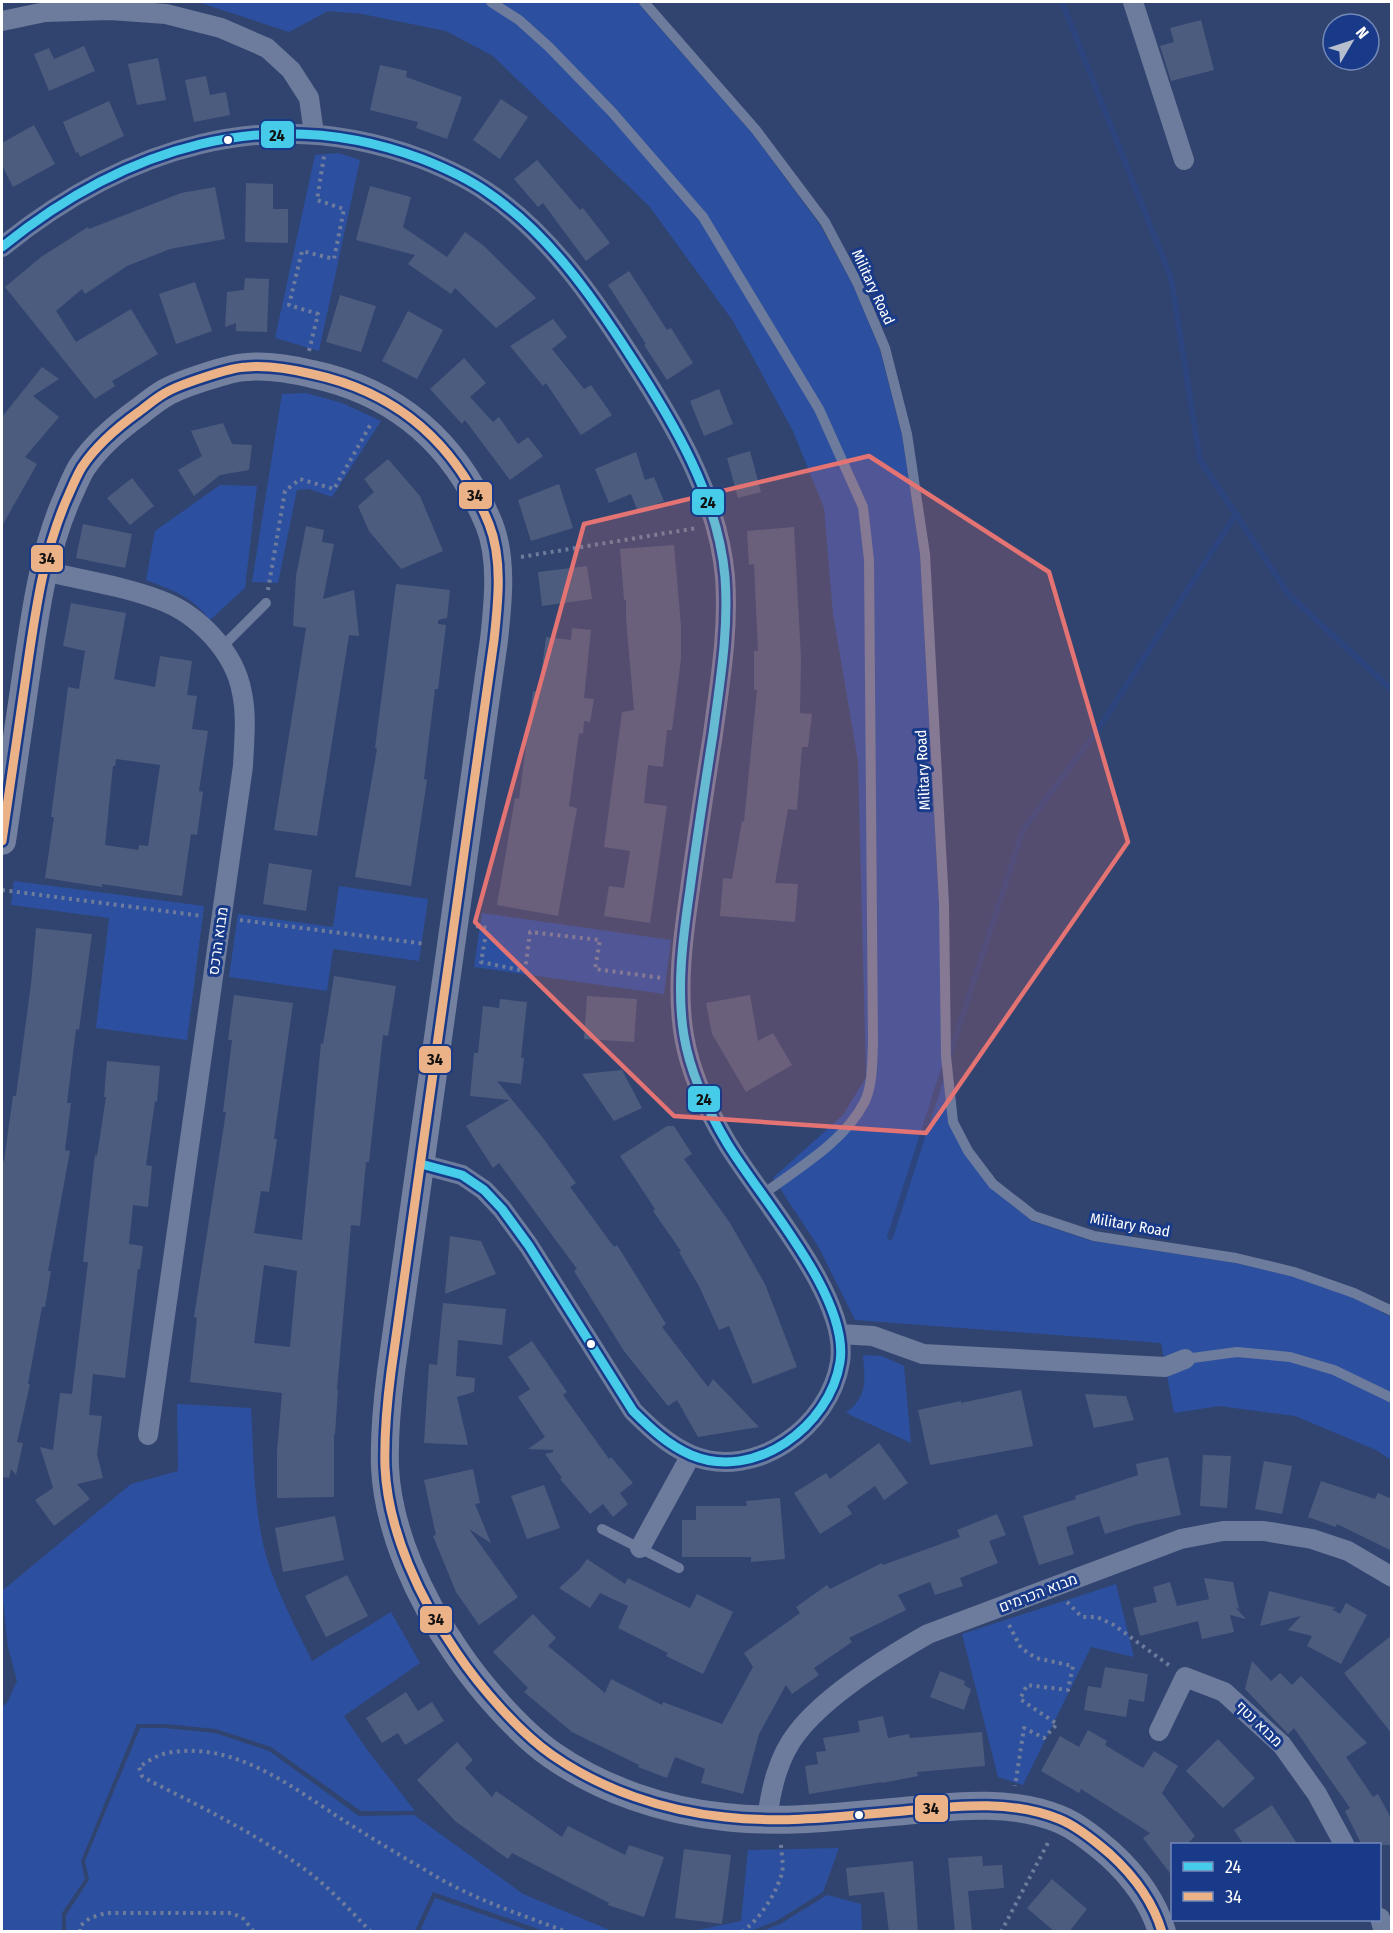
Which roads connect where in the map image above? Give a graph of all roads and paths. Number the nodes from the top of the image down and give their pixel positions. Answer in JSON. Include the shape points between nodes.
{"nodes":[{"id":1,"x":491,"y":2,"type":"edge"},
{"id":2,"x":644,"y":2,"type":"edge"},
{"id":3,"x":1133,"y":2,"type":"edge"},
{"id":4,"x":2,"y":21,"type":"edge"},
{"id":5,"x":321,"y":135,"type":"junction"},
{"id":6,"x":1184,"y":160,"type":"dead end"},
{"id":7,"x":2,"y":247,"type":"edge"},
{"id":8,"x":303,"y":372,"type":"junction"},
{"id":9,"x":385,"y":400,"type":"junction"},
{"id":10,"x":716,"y":525,"type":"junction"},
{"id":11,"x":497,"y":561,"type":"junction"},
{"id":12,"x":44,"y":571,"type":"junction"},
{"id":13,"x":266,"y":603,"type":"joint"},
{"id":14,"x":221,"y":648,"type":"junction"},
{"id":15,"x":2,"y":841,"type":"edge"},
{"id":16,"x":455,"y":922,"type":"junction"},
{"id":17,"x":681,"y":981,"type":"junction"},
{"id":18,"x":421,"y":1164,"type":"junction"},
{"id":19,"x":762,"y":1195,"type":"junction"},
{"id":20,"x":1392,"y":1311,"type":"edge"},
{"id":21,"x":840,"y":1334,"type":"junction"},
{"id":22,"x":1185,"y":1359,"type":"joint"},
{"id":23,"x":1392,"y":1398,"type":"edge"},
{"id":24,"x":148,"y":1435,"type":"dead end"},
{"id":25,"x":691,"y":1455,"type":"junction"},
{"id":26,"x":602,"y":1529,"type":"dead end"},
{"id":27,"x":640,"y":1548,"type":"junction"},
{"id":28,"x":679,"y":1568,"type":"dead end"},
{"id":29,"x":1392,"y":1577,"type":"edge"},
{"id":30,"x":1051,"y":1588,"type":"junction"},
{"id":31,"x":1001,"y":1606,"type":"junction"},
{"id":32,"x":1185,"y":1677,"type":"junction"},
{"id":33,"x":1159,"y":1731,"type":"dead end"},
{"id":34,"x":1011,"y":1807,"type":"junction"},
{"id":35,"x":773,"y":1819,"type":"junction"},
{"id":36,"x":1061,"y":1819,"type":"junction"},
{"id":37,"x":1343,"y":1843,"type":"edge"},
{"id":38,"x":80,"y":1932,"type":"edge"},
{"id":39,"x":254,"y":1932,"type":"edge"},
{"id":40,"x":371,"y":1932,"type":"edge"},
{"id":41,"x":567,"y":1932,"type":"edge"},
{"id":42,"x":742,"y":1932,"type":"edge"},
{"id":43,"x":1001,"y":1932,"type":"edge"},
{"id":44,"x":1162,"y":1932,"type":"edge"}],
"edges":[{"from":1,"to":19,"type":"lane","via":[[549,47],[703,216],[819,409],[863,507],[869,560],[871,1082],[864,1102],[835,1140]]},
{"from":2,"to":20,"type":"lane","name":"Military Road","via":[[756,130],[825,222],[858,284],[885,348],[907,434],[926,554],[945,904],[946,1056],[953,1122],[968,1150],[993,1184],[1034,1216],[1094,1236],[1236,1258],[1294,1272]]},
{"from":3,"to":6,"type":"street"},
{"from":4,"to":5,"type":"street","via":[[45,12],[110,10],[166,14],[221,28],[267,48],[291,70],[309,98]]},
{"from":5,"to":7,"type":"street","via":[[260,134],[180,149],[133,165],[84,188]]},
{"from":5,"to":8,"type":"path","via":[[317,200],[344,209],[334,259],[302,251],[289,305],[318,314]]},
{"from":5,"to":10,"type":"street","via":[[395,149],[452,171],[487,191],[518,216],[560,259],[599,308],[660,400]]},
{"from":8,"to":9,"type":"street","via":[[333,378]]},
{"from":8,"to":12,"type":"street","via":[[245,366],[166,392],[131,417],[107,437],[82,467],[50,542]]},
{"from":9,"to":11,"type":"street","via":[[448,453],[490,526]]},
{"from":9,"to":13,"type":"path","via":[[334,489],[300,479],[285,491]]},
{"from":10,"to":11,"type":"path"},
{"from":10,"to":17,"type":"street","via":[[727,622],[687,910]]},
{"from":11,"to":16,"type":"street","via":[[499,593],[494,640]]},
{"from":12,"to":14,"type":"street","name":"מבוא הרכס","via":[[162,601],[190,617]]},
{"from":12,"to":15,"type":"street"},
{"from":13,"to":14,"type":"lane"},
{"from":14,"to":24,"type":"street","name":"מבוא הרכס","via":[[242,692],[243,766]]},
{"from":16,"to":17,"type":"path","via":[[487,928],[481,962],[525,971],[530,932],[600,940],[595,969]]},
{"from":16,"to":18,"type":"street"},
{"from":17,"to":19,"type":"street","via":[[684,1037],[706,1104]]},
{"from":18,"to":25,"type":"street","via":[[462,1175],[502,1209],[633,1411],[656,1433]]},
{"from":18,"to":35,"type":"street","via":[[391,1372],[385,1469],[404,1551],[440,1629],[495,1701],[552,1755],[627,1794],[671,1808],[725,1817]]},
{"from":19,"to":21,"type":"street","via":[[817,1277],[830,1301]]},
{"from":21,"to":22,"type":"street","via":[[873,1336],[923,1354],[1165,1367]]},
{"from":21,"to":25,"type":"street","via":[[840,1362],[830,1394],[797,1436],[751,1460],[727,1462]]},
{"from":22,"to":23,"type":"lane","via":[[1237,1352],[1290,1357],[1334,1370]]},
{"from":25,"to":27,"type":"street"},
{"from":26,"to":27,"type":"lane"},
{"from":27,"to":28,"type":"lane"},
{"from":29,"to":30,"type":"street","name":"מבוא הכרמים","via":[[1348,1551],[1312,1539],[1264,1531],[1223,1531],[1181,1539]]},
{"from":30,"to":31,"type":"street","name":"מבוא הכרמים"},
{"from":30,"to":32,"type":"path","via":[[1082,1617],[1097,1617],[1114,1626]]},
{"from":31,"to":34,"type":"path","via":[[1021,1648],[1036,1658],[1073,1666],[1068,1690],[1027,1685],[1020,1700],[1057,1724],[1044,1738],[1024,1728]]},
{"from":31,"to":35,"type":"street","name":"מבוא הכרמים","via":[[893,1653],[818,1709],[795,1734],[782,1760],[772,1787]]},
{"from":32,"to":33,"type":"street"},
{"from":32,"to":37,"type":"street","name":"מבוא נטף","via":[[1224,1692],[1282,1745],[1317,1794]]},
{"from":34,"to":35,"type":"street","via":[[950,1807]]},
{"from":34,"to":36,"type":"street"},
{"from":35,"to":42,"type":"path","via":[[782,1871],[753,1924]]},
{"from":36,"to":43,"type":"path"},
{"from":36,"to":44,"type":"street","via":[[1094,1840],[1123,1866],[1143,1891]]},
{"from":38,"to":39,"type":"path","via":[[80,1926],[90,1918],[106,1913],[232,1913],[244,1919]]},
{"from":40,"to":41,"type":"path","via":[[304,1869],[150,1781],[142,1776],[139,1767],[166,1753],[213,1753],[238,1760],[269,1773],[447,1883]]}]}
